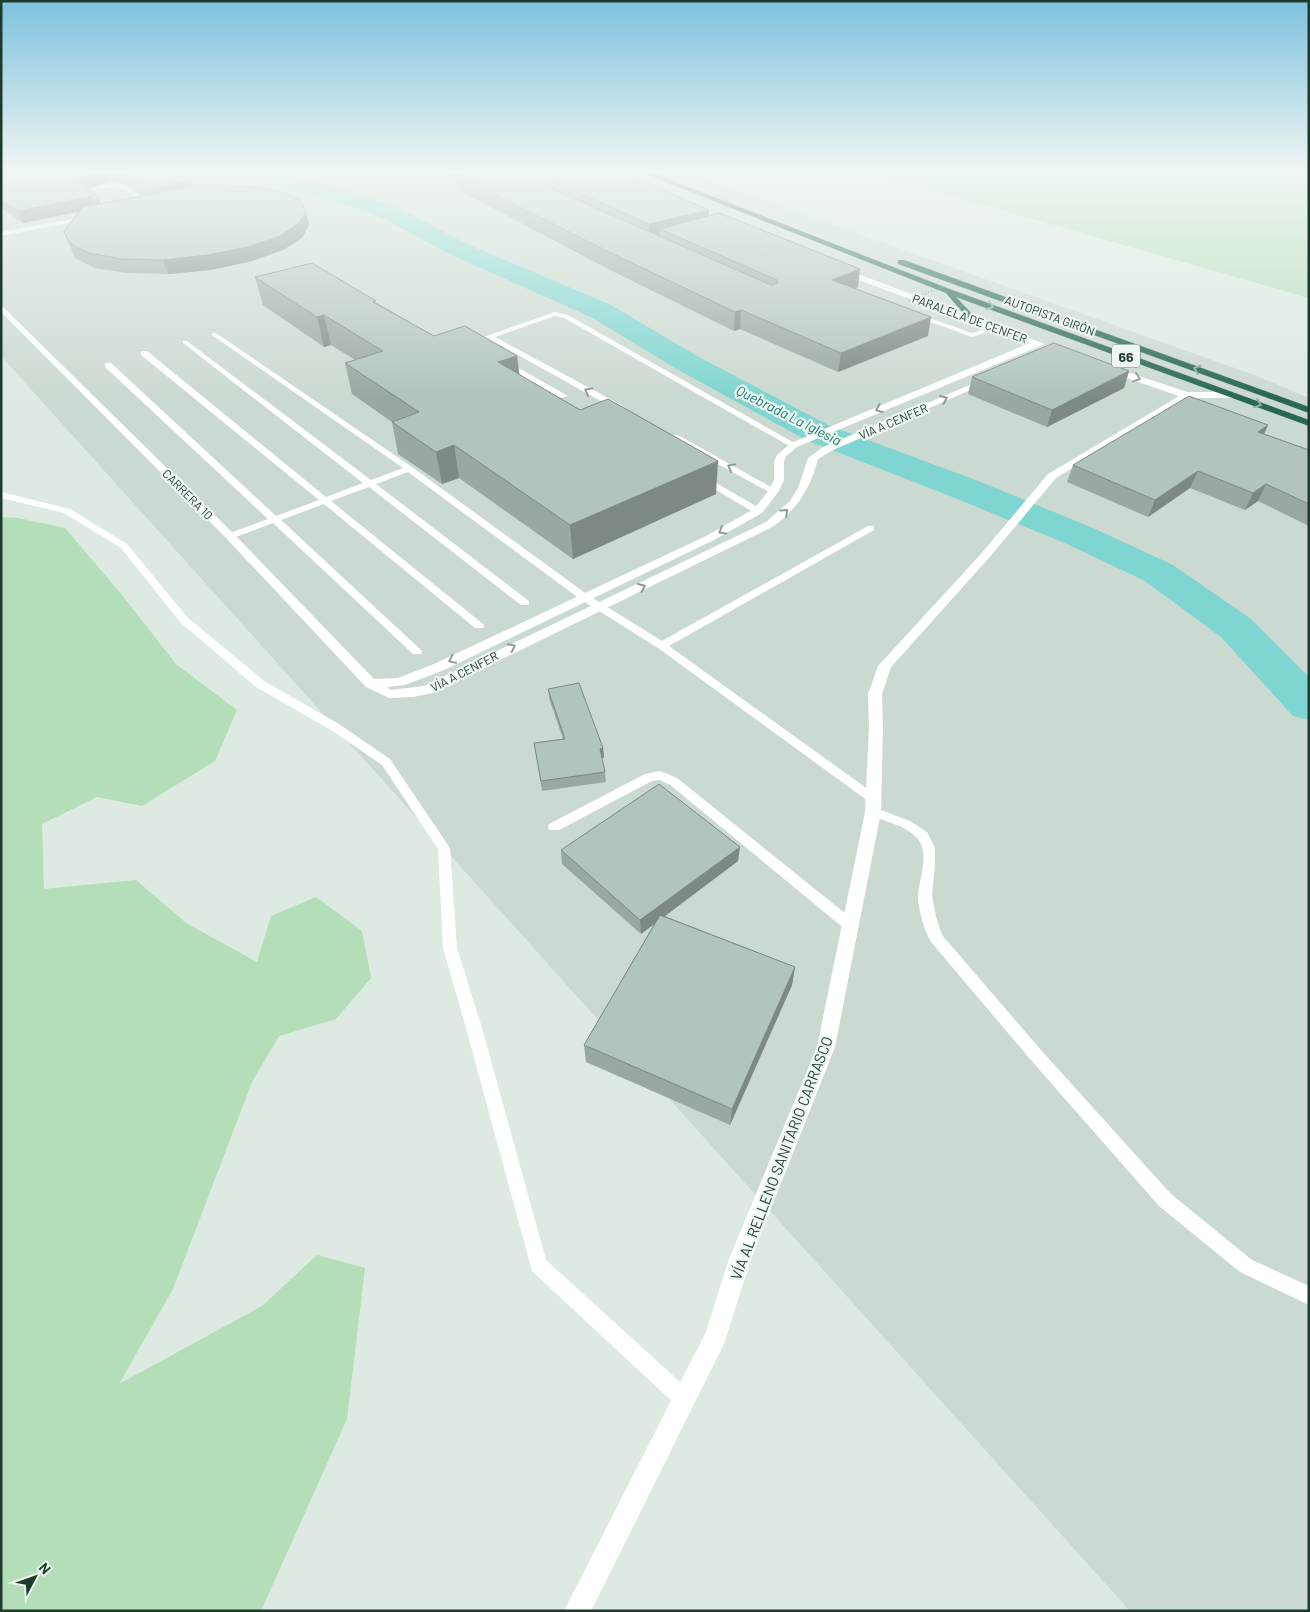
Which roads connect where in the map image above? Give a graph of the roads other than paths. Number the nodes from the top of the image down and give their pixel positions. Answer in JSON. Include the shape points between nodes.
{"nodes":[{"id":1,"x":835,"y":247,"type":"edge"},
{"id":2,"x":895,"y":260,"type":"dead end"},
{"id":3,"x":836,"y":268,"type":"edge"},
{"id":4,"x":944,"y":290,"type":"junction"},
{"id":5,"x":1,"y":307,"type":"edge"},
{"id":6,"x":904,"y":310,"type":"edge"},
{"id":7,"x":974,"y":320,"type":"junction"},
{"id":8,"x":996,"y":328,"type":"junction"},
{"id":9,"x":214,"y":334,"type":"dead end"},
{"id":10,"x":490,"y":336,"type":"junction"},
{"id":11,"x":185,"y":342,"type":"dead end"},
{"id":12,"x":1037,"y":343,"type":"junction"},
{"id":13,"x":476,"y":348,"type":"edge"},
{"id":14,"x":1050,"y":348,"type":"edge"},
{"id":15,"x":144,"y":353,"type":"dead end"},
{"id":16,"x":494,"y":358,"type":"edge"},
{"id":17,"x":108,"y":365,"type":"dead end"},
{"id":18,"x":1103,"y":366,"type":"edge"},
{"id":19,"x":993,"y":378,"type":"edge"},
{"id":20,"x":1186,"y":395,"type":"junction"},
{"id":21,"x":1234,"y":395,"type":"junction"},
{"id":22,"x":564,"y":396,"type":"dead end"},
{"id":23,"x":624,"y":410,"type":"edge"},
{"id":24,"x":1309,"y":410,"type":"edge"},
{"id":25,"x":1309,"y":423,"type":"edge"},
{"id":26,"x":667,"y":433,"type":"edge"},
{"id":27,"x":794,"y":445,"type":"junction"},
{"id":28,"x":409,"y":469,"type":"junction"},
{"id":29,"x":700,"y":476,"type":"edge"},
{"id":30,"x":371,"y":483,"type":"junction"},
{"id":31,"x":774,"y":491,"type":"junction"},
{"id":32,"x":1,"y":494,"type":"edge"},
{"id":33,"x":326,"y":500,"type":"junction"},
{"id":34,"x":758,"y":511,"type":"junction"},
{"id":35,"x":274,"y":519,"type":"junction"},
{"id":36,"x":871,"y":528,"type":"dead end"},
{"id":37,"x":230,"y":536,"type":"junction"},
{"id":38,"x":584,"y":597,"type":"junction"},
{"id":39,"x":524,"y":603,"type":"dead end"},
{"id":40,"x":597,"y":606,"type":"junction"},
{"id":41,"x":479,"y":626,"type":"dead end"},
{"id":42,"x":662,"y":646,"type":"junction"},
{"id":43,"x":417,"y":652,"type":"dead end"},
{"id":44,"x":371,"y":684,"type":"junction"},
{"id":45,"x":872,"y":805,"type":"junction"},
{"id":46,"x":554,"y":827,"type":"dead end"},
{"id":47,"x":851,"y":926,"type":"junction"},
{"id":48,"x":1309,"y":1296,"type":"edge"},
{"id":49,"x":684,"y":1400,"type":"junction"},
{"id":50,"x":577,"y":1611,"type":"edge"}],
"edges":[{"from":1,"to":4,"type":"highway","name":"AUTOPISTA GIRÓN","number":"66"},
{"from":24,"to":2,"type":"highway","name":"AUTOPISTA GIRÓN","number":"66","one_way":true},
{"from":3,"to":7,"type":"street","name":"PARALELA DE CENFER"},
{"from":4,"to":7,"type":"highway"},
{"from":4,"to":21,"type":"highway","name":"AUTOPISTA GIRÓN","number":"66","one_way":true},
{"from":5,"to":37,"type":"street","name":"CARRERA 10"},
{"from":6,"to":8,"type":"lane","via":[[972,335]]},
{"from":7,"to":8,"type":"street","name":"PARALELA DE CENFER"},
{"from":8,"to":12,"type":"street","name":"PARALELA DE CENFER"},
{"from":9,"to":28,"type":"lane"},
{"from":10,"to":13,"type":"lane","via":[[464,345]]},
{"from":23,"to":10,"type":"lane","one_way":true},
{"from":10,"to":27,"type":"lane","via":[[555,314],[566,316]]},
{"from":11,"to":30,"type":"lane"},
{"from":12,"to":14,"type":"street","name":"PARALELA DE CENFER"},
{"from":12,"to":27,"type":"street","name":"VÍA A CENFER","one_way":true},
{"from":15,"to":33,"type":"lane"},
{"from":16,"to":22,"type":"lane"},
{"from":17,"to":35,"type":"lane"},
{"from":18,"to":20,"type":"street","one_way":true},
{"from":40,"to":19,"type":"street","name":"VÍA A CENFER","one_way":true,"via":[[641,588],[770,524],[798,500],[813,458],[827,449]]},
{"from":20,"to":21,"type":"street"},
{"from":20,"to":45,"type":"street","name":"VÍA AL RELLENO SANITARIO CARRASCO","via":[[1176,405],[1052,476],[885,666],[875,694]]},
{"from":21,"to":25,"type":"highway","name":"AUTOPISTA GIRÓN","number":"66","one_way":true},
{"from":31,"to":26,"type":"lane","one_way":true},
{"from":27,"to":31,"type":"street","name":"VÍA A CENFER","via":[[782,455]]},
{"from":28,"to":30,"type":"lane"},
{"from":28,"to":38,"type":"lane"},
{"from":29,"to":34,"type":"lane"},
{"from":30,"to":33,"type":"lane"},
{"from":30,"to":39,"type":"lane"},
{"from":31,"to":34,"type":"street","name":"VÍA A CENFER"},
{"from":32,"to":49,"type":"lane","via":[[67,510],[124,546],[184,620],[260,684],[335,727],[386,762],[444,848],[450,948],[538,1265]]},
{"from":33,"to":35,"type":"lane"},
{"from":33,"to":41,"type":"lane"},
{"from":34,"to":38,"type":"street","name":"VÍA A CENFER","one_way":true,"via":[[710,538]]},
{"from":35,"to":37,"type":"lane"},
{"from":35,"to":43,"type":"lane"},
{"from":36,"to":42,"type":"lane"},
{"from":37,"to":44,"type":"street","name":"CARRERA 10"},
{"from":38,"to":40,"type":"lane"},
{"from":38,"to":44,"type":"street","name":"VÍA A CENFER","one_way":true,"via":[[417,676],[400,682]]},
{"from":40,"to":42,"type":"lane"},
{"from":44,"to":40,"type":"street","name":"VÍA A CENFER","one_way":true,"via":[[389,694],[428,690]]},
{"from":42,"to":45,"type":"lane"},
{"from":45,"to":47,"type":"street","name":"VÍA AL RELLENO SANITARIO CARRASCO"},
{"from":45,"to":48,"type":"lane","via":[[923,836],[929,846],[925,895],[928,919],[936,938],[1035,1054],[1165,1200],[1246,1266]]},
{"from":46,"to":47,"type":"lane","via":[[649,777],[660,775],[673,781]]},
{"from":47,"to":49,"type":"street","name":"VÍA AL RELLENO SANITARIO CARRASCO","via":[[826,1047],[740,1259],[716,1336]]},
{"from":49,"to":50,"type":"street","name":"VÍA AL RELLENO SANITARIO CARRASCO"}]}
